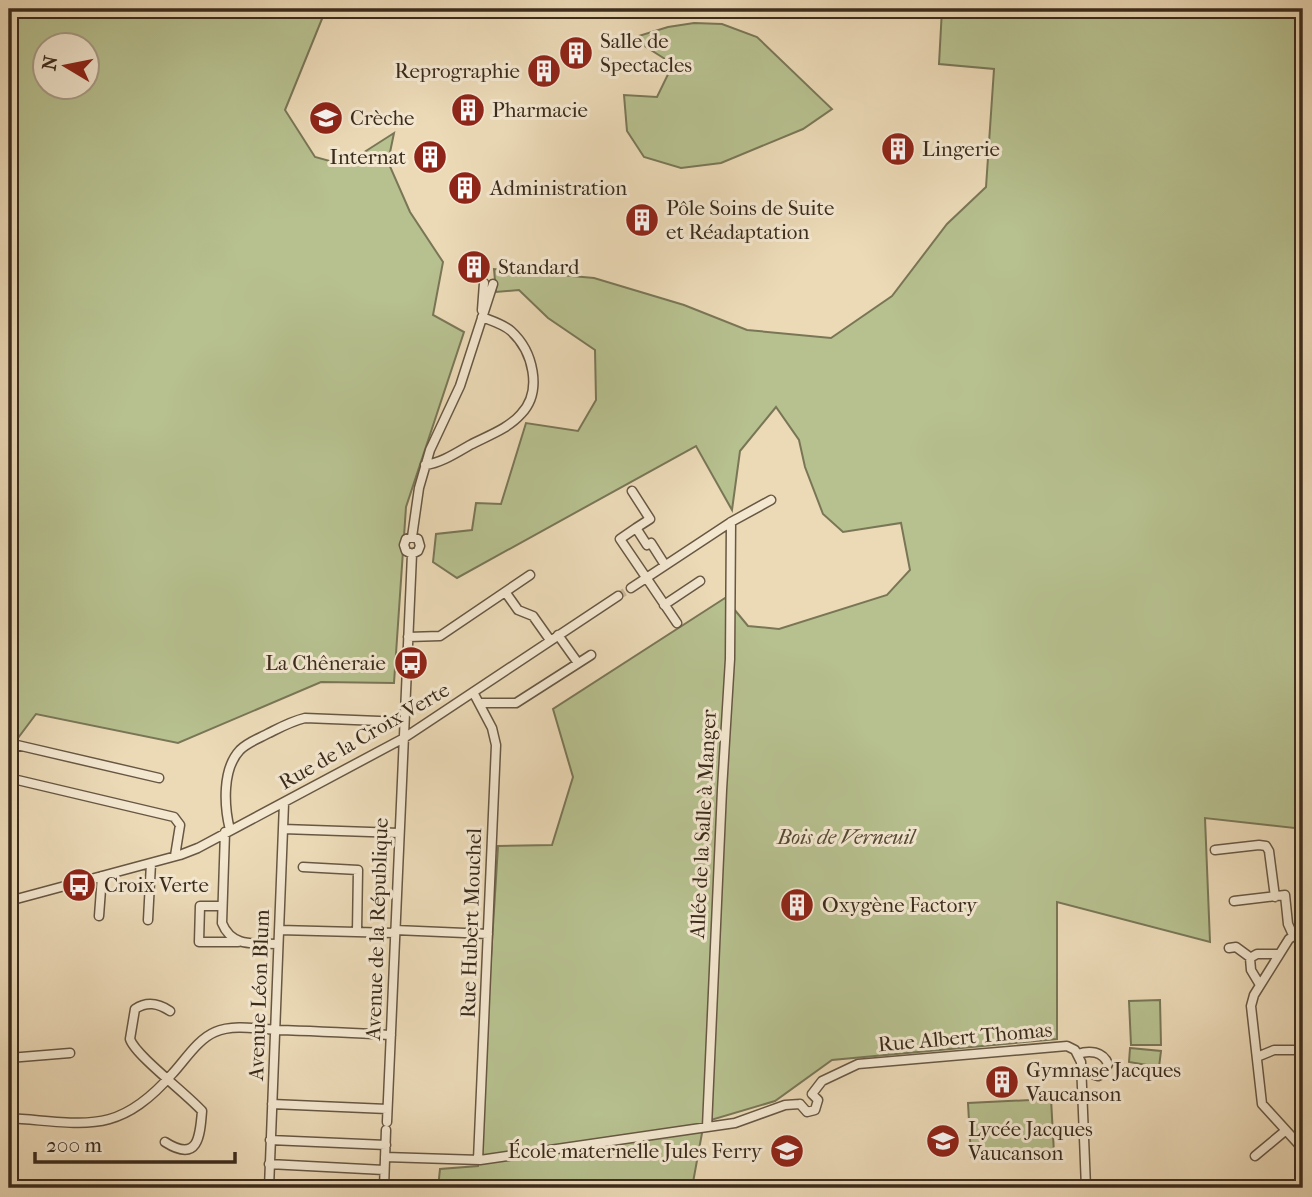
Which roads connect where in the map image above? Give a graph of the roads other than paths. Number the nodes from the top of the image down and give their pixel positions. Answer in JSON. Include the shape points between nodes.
{"nodes":[{"id":1,"x":488,"y":284,"type":"dead end"},
{"id":2,"x":482,"y":317,"type":"junction"},
{"id":3,"x":425,"y":465,"type":"junction"},
{"id":4,"x":632,"y":491,"type":"dead end"},
{"id":5,"x":771,"y":500,"type":"dead end"},
{"id":6,"x":731,"y":522,"type":"junction"},
{"id":7,"x":636,"y":528,"type":"junction"},
{"id":8,"x":665,"y":565,"type":"junction"},
{"id":9,"x":530,"y":575,"type":"dead end"},
{"id":10,"x":646,"y":578,"type":"junction"},
{"id":11,"x":700,"y":581,"type":"dead end"},
{"id":12,"x":631,"y":588,"type":"tunnel mouth"},
{"id":13,"x":506,"y":593,"type":"junction"},
{"id":14,"x":618,"y":596,"type":"tunnel mouth"},
{"id":15,"x":664,"y":605,"type":"junction"},
{"id":16,"x":677,"y":623,"type":"dead end"},
{"id":17,"x":558,"y":635,"type":"junction"},
{"id":18,"x":408,"y":637,"type":"junction"},
{"id":19,"x":550,"y":640,"type":"junction"},
{"id":20,"x":591,"y":655,"type":"dead end"},
{"id":21,"x":578,"y":663,"type":"junction"},
{"id":22,"x":473,"y":692,"type":"junction"},
{"id":23,"x":479,"y":703,"type":"junction"},
{"id":24,"x":404,"y":722,"type":"junction"},
{"id":25,"x":404,"y":738,"type":"junction"},
{"id":26,"x":9,"y":756,"type":"edge"},
{"id":27,"x":9,"y":778,"type":"edge"},
{"id":28,"x":159,"y":778,"type":"dead end"},
{"id":29,"x":284,"y":803,"type":"junction"},
{"id":30,"x":283,"y":829,"type":"junction"},
{"id":31,"x":228,"y":831,"type":"junction"},
{"id":32,"x":399,"y":833,"type":"junction"},
{"id":33,"x":1215,"y":849,"type":"dead end"},
{"id":34,"x":175,"y":856,"type":"junction"},
{"id":35,"x":151,"y":863,"type":"junction"},
{"id":36,"x":303,"y":867,"type":"dead end"},
{"id":37,"x":102,"y":876,"type":"junction"},
{"id":38,"x":1275,"y":897,"type":"junction"},
{"id":39,"x":9,"y":901,"type":"edge"},
{"id":40,"x":1234,"y":901,"type":"dead end"},
{"id":41,"x":222,"y":906,"type":"junction"},
{"id":42,"x":99,"y":916,"type":"dead end"},
{"id":43,"x":148,"y":920,"type":"dead end"},
{"id":44,"x":279,"y":930,"type":"junction"},
{"id":45,"x":1303,"y":930,"type":"edge"},
{"id":46,"x":357,"y":932,"type":"junction"},
{"id":47,"x":395,"y":932,"type":"junction"},
{"id":48,"x":488,"y":934,"type":"junction"},
{"id":49,"x":1293,"y":935,"type":"junction"},
{"id":50,"x":238,"y":942,"type":"junction"},
{"id":51,"x":278,"y":944,"type":"junction"},
{"id":52,"x":1229,"y":948,"type":"dead end"},
{"id":53,"x":1279,"y":954,"type":"junction"},
{"id":54,"x":1251,"y":958,"type":"junction"},
{"id":55,"x":1260,"y":985,"type":"junction"},
{"id":56,"x":170,"y":1011,"type":"dead end"},
{"id":57,"x":275,"y":1030,"type":"junction"},
{"id":58,"x":391,"y":1035,"type":"junction"},
{"id":59,"x":1303,"y":1050,"type":"edge"},
{"id":60,"x":70,"y":1053,"type":"dead end"},
{"id":61,"x":1078,"y":1054,"type":"junction"},
{"id":62,"x":1256,"y":1057,"type":"junction"},
{"id":63,"x":9,"y":1058,"type":"edge"},
{"id":64,"x":1082,"y":1071,"type":"junction"},
{"id":65,"x":169,"y":1078,"type":"junction"},
{"id":66,"x":812,"y":1094,"type":"junction"},
{"id":67,"x":272,"y":1104,"type":"junction"},
{"id":68,"x":800,"y":1104,"type":"junction"},
{"id":69,"x":387,"y":1109,"type":"junction"},
{"id":70,"x":9,"y":1118,"type":"edge"},
{"id":71,"x":707,"y":1127,"type":"junction"},
{"id":72,"x":1285,"y":1130,"type":"junction"},
{"id":73,"x":270,"y":1140,"type":"junction"},
{"id":74,"x":165,"y":1142,"type":"dead end"},
{"id":75,"x":386,"y":1145,"type":"junction"},
{"id":76,"x":1302,"y":1145,"type":"edge"},
{"id":77,"x":1255,"y":1156,"type":"dead end"},
{"id":78,"x":385,"y":1157,"type":"junction"},
{"id":79,"x":478,"y":1160,"type":"junction"},
{"id":80,"x":269,"y":1164,"type":"junction"},
{"id":81,"x":1303,"y":1168,"type":"edge"},
{"id":82,"x":384,"y":1170,"type":"junction"},
{"id":83,"x":269,"y":1188,"type":"edge"},
{"id":84,"x":384,"y":1188,"type":"edge"},
{"id":85,"x":1086,"y":1188,"type":"edge"}],
"edges":[{"from":1,"to":2,"type":"street"},
{"from":2,"to":3,"type":"street","via":[[460,386]]},
{"from":2,"to":3,"type":"street","via":[[504,326],[525,347],[532,367],[530,400],[513,422]]},
{"from":3,"to":18,"type":"street","name":"Avenue de la République","via":[[412,537],[420,546],[411,554]]},
{"from":4,"to":7,"type":"street","via":[[650,519]]},
{"from":5,"to":6,"type":"street"},
{"from":6,"to":8,"type":"street"},
{"from":6,"to":71,"type":"street","name":"Allée de la Salle à Manger","via":[[730,659]]},
{"from":7,"to":8,"type":"street"},
{"from":7,"to":10,"type":"street","via":[[621,539]]},
{"from":8,"to":10,"type":"street"},
{"from":9,"to":13,"type":"street"},
{"from":10,"to":12,"type":"street"},
{"from":10,"to":15,"type":"street"},
{"from":11,"to":15,"type":"street"},
{"from":13,"to":18,"type":"street","via":[[440,636]]},
{"from":13,"to":19,"type":"street","via":[[518,610],[533,615]]},
{"from":14,"to":17,"type":"street","name":"Rue de la Croix Verte"},
{"from":15,"to":16,"type":"street"},
{"from":17,"to":19,"type":"street","name":"Rue de la Croix Verte"},
{"from":17,"to":21,"type":"street"},
{"from":18,"to":24,"type":"street","name":"Avenue de la République"},
{"from":19,"to":22,"type":"street","name":"Rue de la Croix Verte"},
{"from":20,"to":21,"type":"street"},
{"from":21,"to":23,"type":"street","via":[[516,703]]},
{"from":22,"to":23,"type":"street","name":"Rue Hubert Mouchel"},
{"from":22,"to":25,"type":"street","name":"Rue de la Croix Verte"},
{"from":23,"to":48,"type":"street","name":"Rue Hubert Mouchel","via":[[496,745]]},
{"from":24,"to":25,"type":"street","name":"Avenue de la République"},
{"from":24,"to":31,"type":"street","via":[[305,718],[248,744],[228,773]]},
{"from":25,"to":29,"type":"street","name":"Rue de la Croix Verte"},
{"from":25,"to":32,"type":"street","name":"Avenue de la République"},
{"from":26,"to":28,"type":"street","via":[[17,745]]},
{"from":27,"to":34,"type":"street","via":[[174,817],[180,825]]},
{"from":29,"to":30,"type":"street","name":"Avenue Léon Blum"},
{"from":29,"to":31,"type":"street","name":"Rue de la Croix Verte"},
{"from":30,"to":32,"type":"street"},
{"from":30,"to":44,"type":"street","name":"Avenue Léon Blum"},
{"from":31,"to":34,"type":"street","name":"Rue de la Croix Verte"},
{"from":31,"to":41,"type":"street"},
{"from":32,"to":47,"type":"street","name":"Avenue de la République"},
{"from":33,"to":38,"type":"street","via":[[1266,846]]},
{"from":34,"to":35,"type":"street","name":"Rue de la Croix Verte"},
{"from":35,"to":37,"type":"street","name":"Rue de la Croix Verte"},
{"from":35,"to":43,"type":"street"},
{"from":36,"to":46,"type":"street","via":[[358,870]]},
{"from":37,"to":39,"type":"street","name":"Rue de la Croix Verte"},
{"from":37,"to":42,"type":"street"},
{"from":38,"to":40,"type":"street"},
{"from":38,"to":49,"type":"street","via":[[1285,895]]},
{"from":41,"to":50,"type":"street","via":[[225,932]]},
{"from":41,"to":50,"type":"street","via":[[200,906],[199,942]]},
{"from":44,"to":46,"type":"street"},
{"from":44,"to":51,"type":"street","name":"Avenue Léon Blum"},
{"from":45,"to":49,"type":"street"},
{"from":46,"to":47,"type":"street"},
{"from":47,"to":48,"type":"street"},
{"from":47,"to":58,"type":"street","name":"Avenue de la République"},
{"from":48,"to":79,"type":"street","name":"Rue Hubert Mouchel"},
{"from":49,"to":53,"type":"street"},
{"from":50,"to":51,"type":"street"},
{"from":51,"to":57,"type":"street","name":"Avenue Léon Blum"},
{"from":52,"to":54,"type":"street","via":[[1236,947]]},
{"from":53,"to":54,"type":"street"},
{"from":53,"to":55,"type":"street"},
{"from":54,"to":55,"type":"street","via":[[1251,971]]},
{"from":55,"to":62,"type":"street","via":[[1251,1006]]},
{"from":56,"to":65,"type":"street","via":[[160,1004],[135,1009],[130,1039],[141,1055]]},
{"from":57,"to":58,"type":"street"},
{"from":57,"to":65,"type":"street","via":[[212,1032]]},
{"from":57,"to":67,"type":"street","name":"Avenue Léon Blum"},
{"from":58,"to":69,"type":"street","name":"Avenue de la République"},
{"from":59,"to":62,"type":"street","via":[[1274,1050]]},
{"from":60,"to":63,"type":"street"},
{"from":61,"to":64,"type":"street","name":"Rue Albert Thomas"},
{"from":61,"to":64,"type":"street","via":[[1089,1051],[1108,1064],[1098,1076]]},
{"from":61,"to":66,"type":"street","name":"Rue Albert Thomas","via":[[1060,1046],[858,1064],[822,1082]]},
{"from":62,"to":72,"type":"street","via":[[1262,1104]]},
{"from":64,"to":85,"type":"street","name":"Rue Albert Thomas"},
{"from":65,"to":70,"type":"street","via":[[141,1105],[114,1119],[85,1123]]},
{"from":65,"to":74,"type":"street","via":[[202,1111],[196,1145],[176,1149]]},
{"from":66,"to":68,"type":"street","via":[[804,1096]]},
{"from":66,"to":68,"type":"street","via":[[818,1100],[815,1110],[807,1112]]},
{"from":67,"to":69,"type":"street"},
{"from":67,"to":73,"type":"street","name":"Avenue Léon Blum"},
{"from":68,"to":71,"type":"street"},
{"from":69,"to":75,"type":"street","name":"Avenue de la République"},
{"from":71,"to":79,"type":"street"},
{"from":72,"to":76,"type":"street"},
{"from":72,"to":77,"type":"street"},
{"from":73,"to":75,"type":"street"},
{"from":73,"to":80,"type":"street","name":"Avenue Léon Blum"},
{"from":75,"to":78,"type":"street","name":"Avenue de la République"},
{"from":76,"to":81,"type":"street"},
{"from":78,"to":79,"type":"street"},
{"from":78,"to":82,"type":"street","name":"Avenue de la République"},
{"from":80,"to":82,"type":"street"},
{"from":80,"to":83,"type":"street","name":"Avenue Léon Blum"},
{"from":82,"to":84,"type":"street","name":"Avenue de la République"}]}
